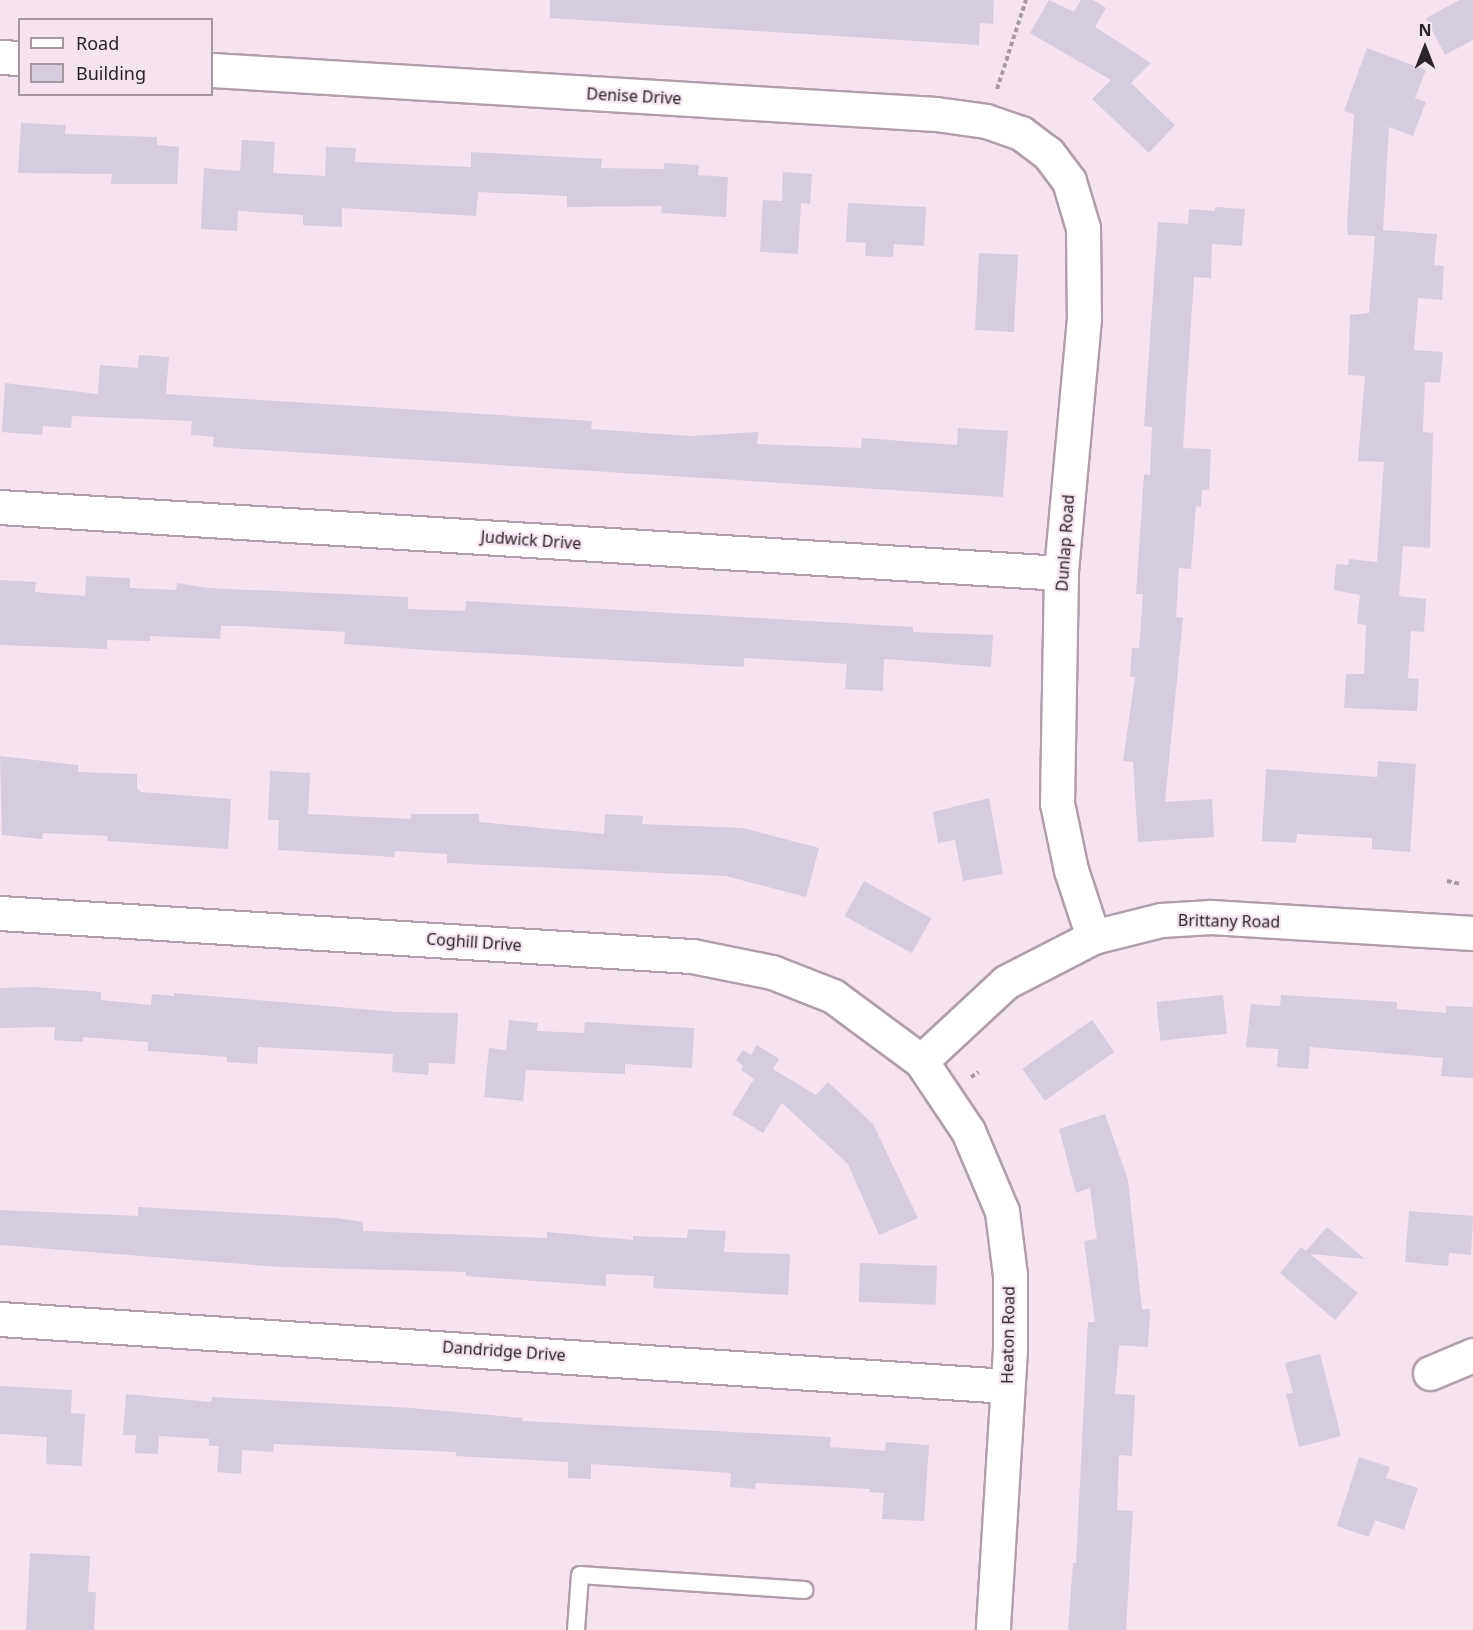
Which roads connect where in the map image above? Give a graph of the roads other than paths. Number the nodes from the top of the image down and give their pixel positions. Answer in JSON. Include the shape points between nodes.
{"nodes":[{"id":1,"x":0,"y":57,"type":"edge"},
{"id":2,"x":18,"y":58,"type":"edge"},
{"id":3,"x":213,"y":70,"type":"edge"},
{"id":4,"x":1048,"y":153,"type":"joint"},
{"id":5,"x":0,"y":507,"type":"edge"},
{"id":6,"x":1061,"y":573,"type":"junction"},
{"id":7,"x":0,"y":913,"type":"edge"},
{"id":8,"x":1473,"y":927,"type":"edge"},
{"id":9,"x":1093,"y":937,"type":"junction"},
{"id":10,"x":921,"y":1061,"type":"junction"},
{"id":11,"x":0,"y":1319,"type":"edge"},
{"id":12,"x":1473,"y":1356,"type":"edge"},
{"id":13,"x":1430,"y":1372,"type":"dead end"},
{"id":14,"x":1007,"y":1386,"type":"junction"},
{"id":15,"x":805,"y":1590,"type":"dead end"},
{"id":16,"x":576,"y":1630,"type":"edge"},
{"id":17,"x":993,"y":1630,"type":"edge"}],
"edges":[{"from":1,"to":2,"type":"street"},
{"from":3,"to":4,"type":"street","name":"Denise Drive","via":[[936,114],[986,120],[1022,133]]},
{"from":4,"to":6,"type":"street","name":"Dunlap Road","via":[[1069,181],[1083,228],[1084,318]]},
{"from":5,"to":6,"type":"street","name":"Judwick Drive"},
{"from":6,"to":9,"type":"street","name":"Dunlap Road","via":[[1057,803],[1071,870]]},
{"from":7,"to":10,"type":"street","name":"Coghill Drive","via":[[692,956],[772,972],[833,996]]},
{"from":8,"to":9,"type":"street","name":"Brittany Road","via":[[1211,917],[1161,920]]},
{"from":9,"to":10,"type":"street","name":"Brittany Road","via":[[1006,982]]},
{"from":10,"to":14,"type":"street","name":"Heaton Road","via":[[968,1131],[1002,1211],[1010,1275]]},
{"from":11,"to":14,"type":"street","name":"Dandridge Drive"},
{"from":12,"to":13,"type":"street"},
{"from":14,"to":17,"type":"street","name":"Heaton Road"},
{"from":15,"to":16,"type":"lane","via":[[580,1575]]}]}
